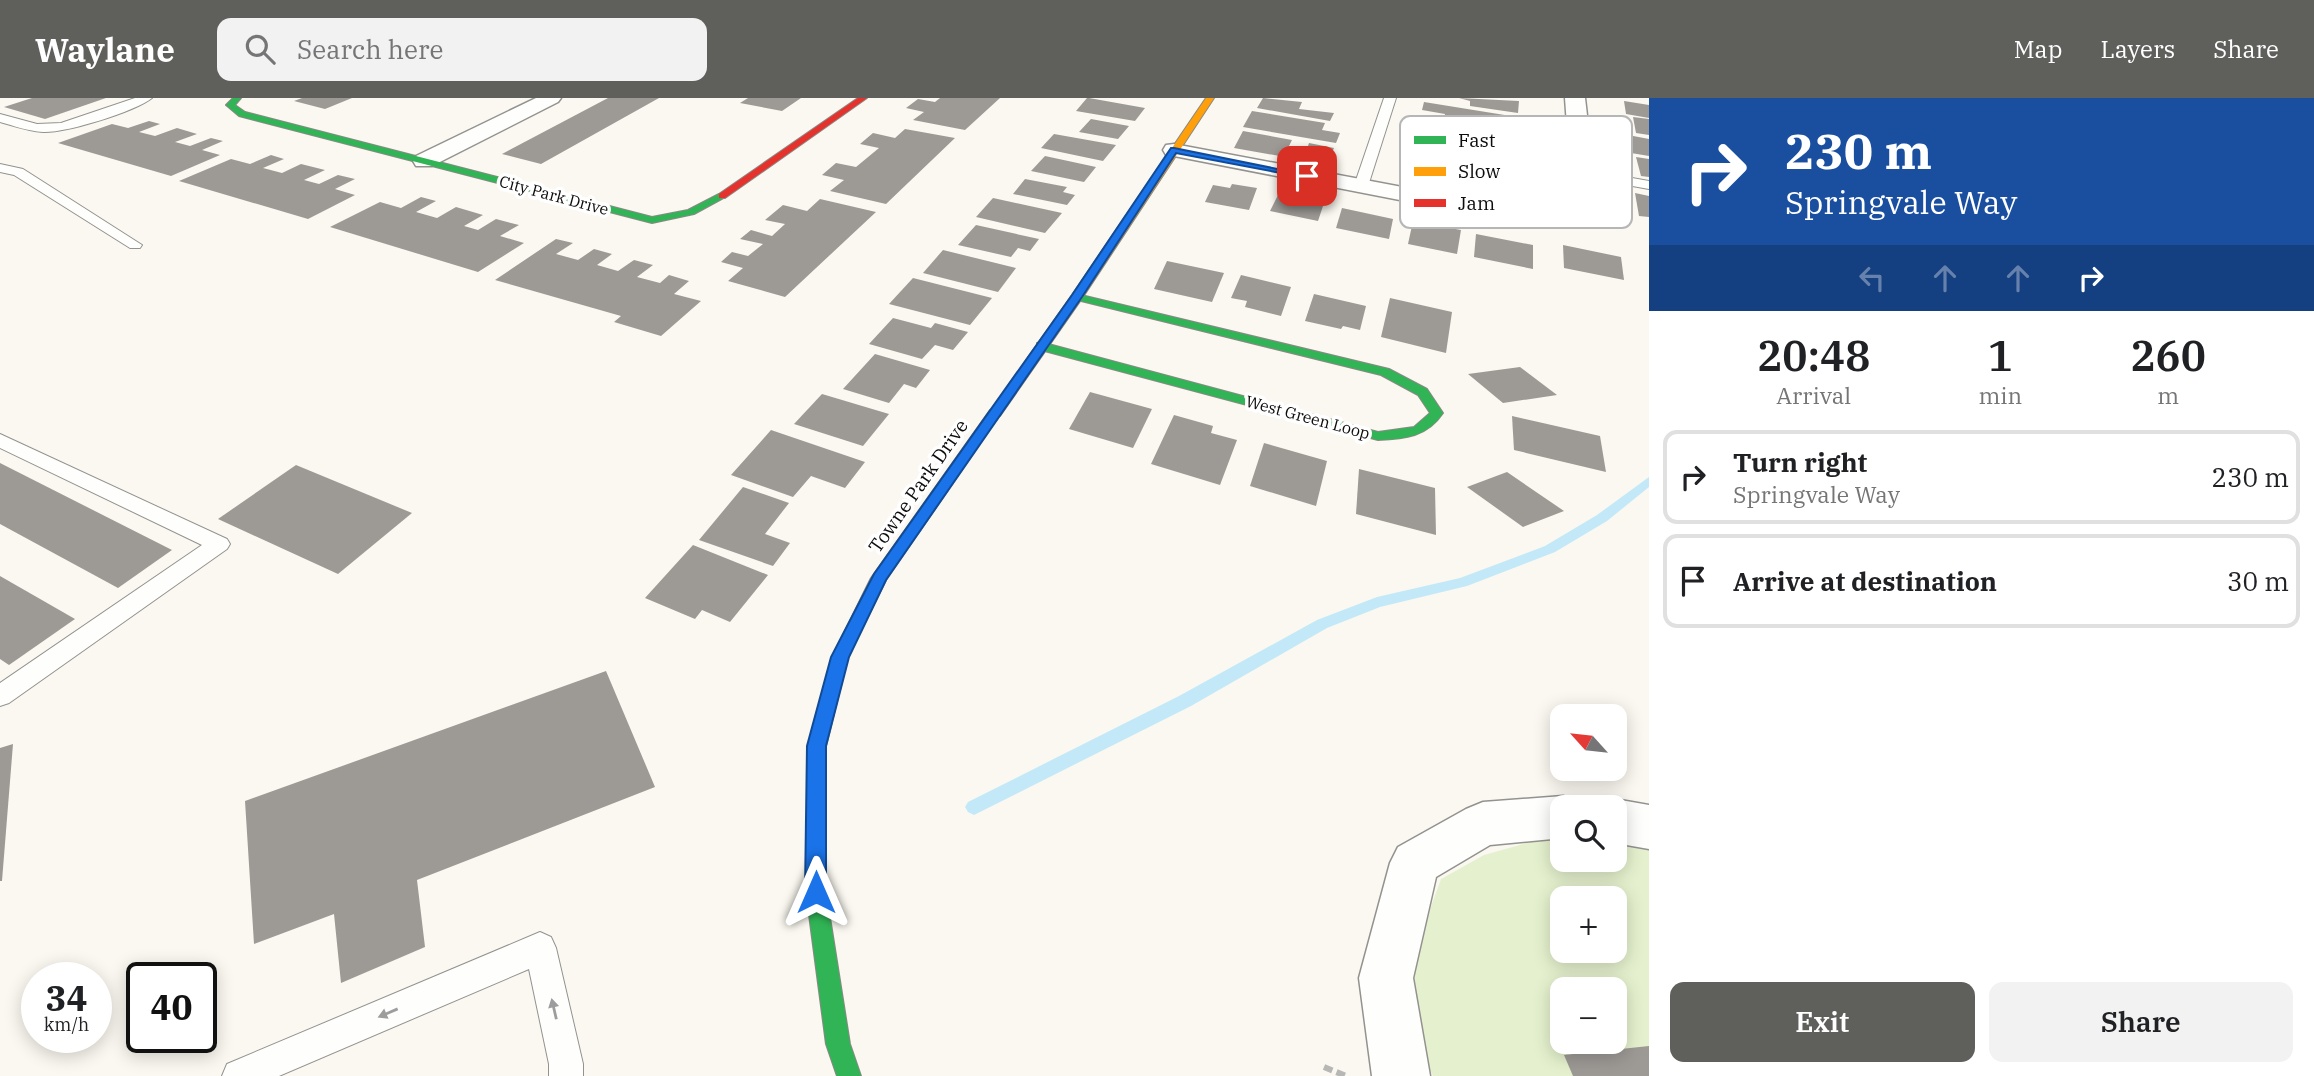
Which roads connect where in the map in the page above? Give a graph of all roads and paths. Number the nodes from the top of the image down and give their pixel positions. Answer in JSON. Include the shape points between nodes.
{"nodes":[{"id":1,"x":146,"y":98,"type":"edge"},
{"id":2,"x":237,"y":98,"type":"edge"},
{"id":3,"x":551,"y":98,"type":"edge"},
{"id":4,"x":863,"y":98,"type":"edge"},
{"id":5,"x":1210,"y":98,"type":"edge"},
{"id":6,"x":1390,"y":98,"type":"edge"},
{"id":7,"x":1575,"y":98,"type":"edge"},
{"id":8,"x":1577,"y":116,"type":"edge"},
{"id":9,"x":0,"y":118,"type":"edge"},
{"id":10,"x":1174,"y":150,"type":"junction"},
{"id":11,"x":424,"y":161,"type":"junction"},
{"id":12,"x":0,"y":168,"type":"edge"},
{"id":13,"x":1361,"y":186,"type":"junction"},
{"id":14,"x":1400,"y":193,"type":"edge"},
{"id":15,"x":135,"y":245,"type":"dead end"},
{"id":16,"x":1077,"y":297,"type":"junction"},
{"id":17,"x":1041,"y":346,"type":"junction"},
{"id":18,"x":0,"y":440,"type":"edge"},
{"id":19,"x":0,"y":696,"type":"edge"},
{"id":20,"x":1550,"y":818,"type":"edge"},
{"id":21,"x":1627,"y":823,"type":"edge"},
{"id":22,"x":1649,"y":827,"type":"edge"},
{"id":23,"x":1324,"y":1067,"type":"dead end"},
{"id":24,"x":239,"y":1076,"type":"edge"},
{"id":25,"x":566,"y":1076,"type":"edge"},
{"id":26,"x":849,"y":1076,"type":"edge"},
{"id":27,"x":1346,"y":1076,"type":"edge"},
{"id":28,"x":1401,"y":1076,"type":"edge"}],
"edges":[{"from":1,"to":9,"type":"lane","via":[[50,128]]},
{"from":2,"to":11,"type":"street","name":"City Park Drive","via":[[230,105],[242,114]]},
{"from":3,"to":11,"type":"street"},
{"from":4,"to":11,"type":"street","name":"City Park Drive","via":[[725,195],[691,212],[652,220]]},
{"from":5,"to":10,"type":"street","name":"Towne Park Drive"},
{"from":6,"to":13,"type":"lane"},
{"from":7,"to":8,"type":"street"},
{"from":10,"to":13,"type":"street"},
{"from":10,"to":16,"type":"street","name":"Towne Park Drive"},
{"from":12,"to":15,"type":"lane","via":[[19,172]]},
{"from":13,"to":14,"type":"street"},
{"from":16,"to":17,"type":"street","name":"Towne Park Drive"},
{"from":16,"to":17,"type":"street","name":"West Green Loop","via":[[1385,372],[1422,389],[1437,413],[1432,424],[1416,434],[1378,436]]},
{"from":17,"to":26,"type":"street","name":"Towne Park Drive","via":[[879,578],[840,657],[817,746],[816,892],[838,1044]]},
{"from":18,"to":19,"type":"lane","via":[[219,544]]},
{"from":20,"to":28,"type":"street","via":[[1483,824],[1415,863],[1386,978]]},
{"from":21,"to":22,"type":"street"},
{"from":23,"to":27,"type":"path"},
{"from":25,"to":24,"type":"lane","one_way":true,"via":[[540,948]]}]}
